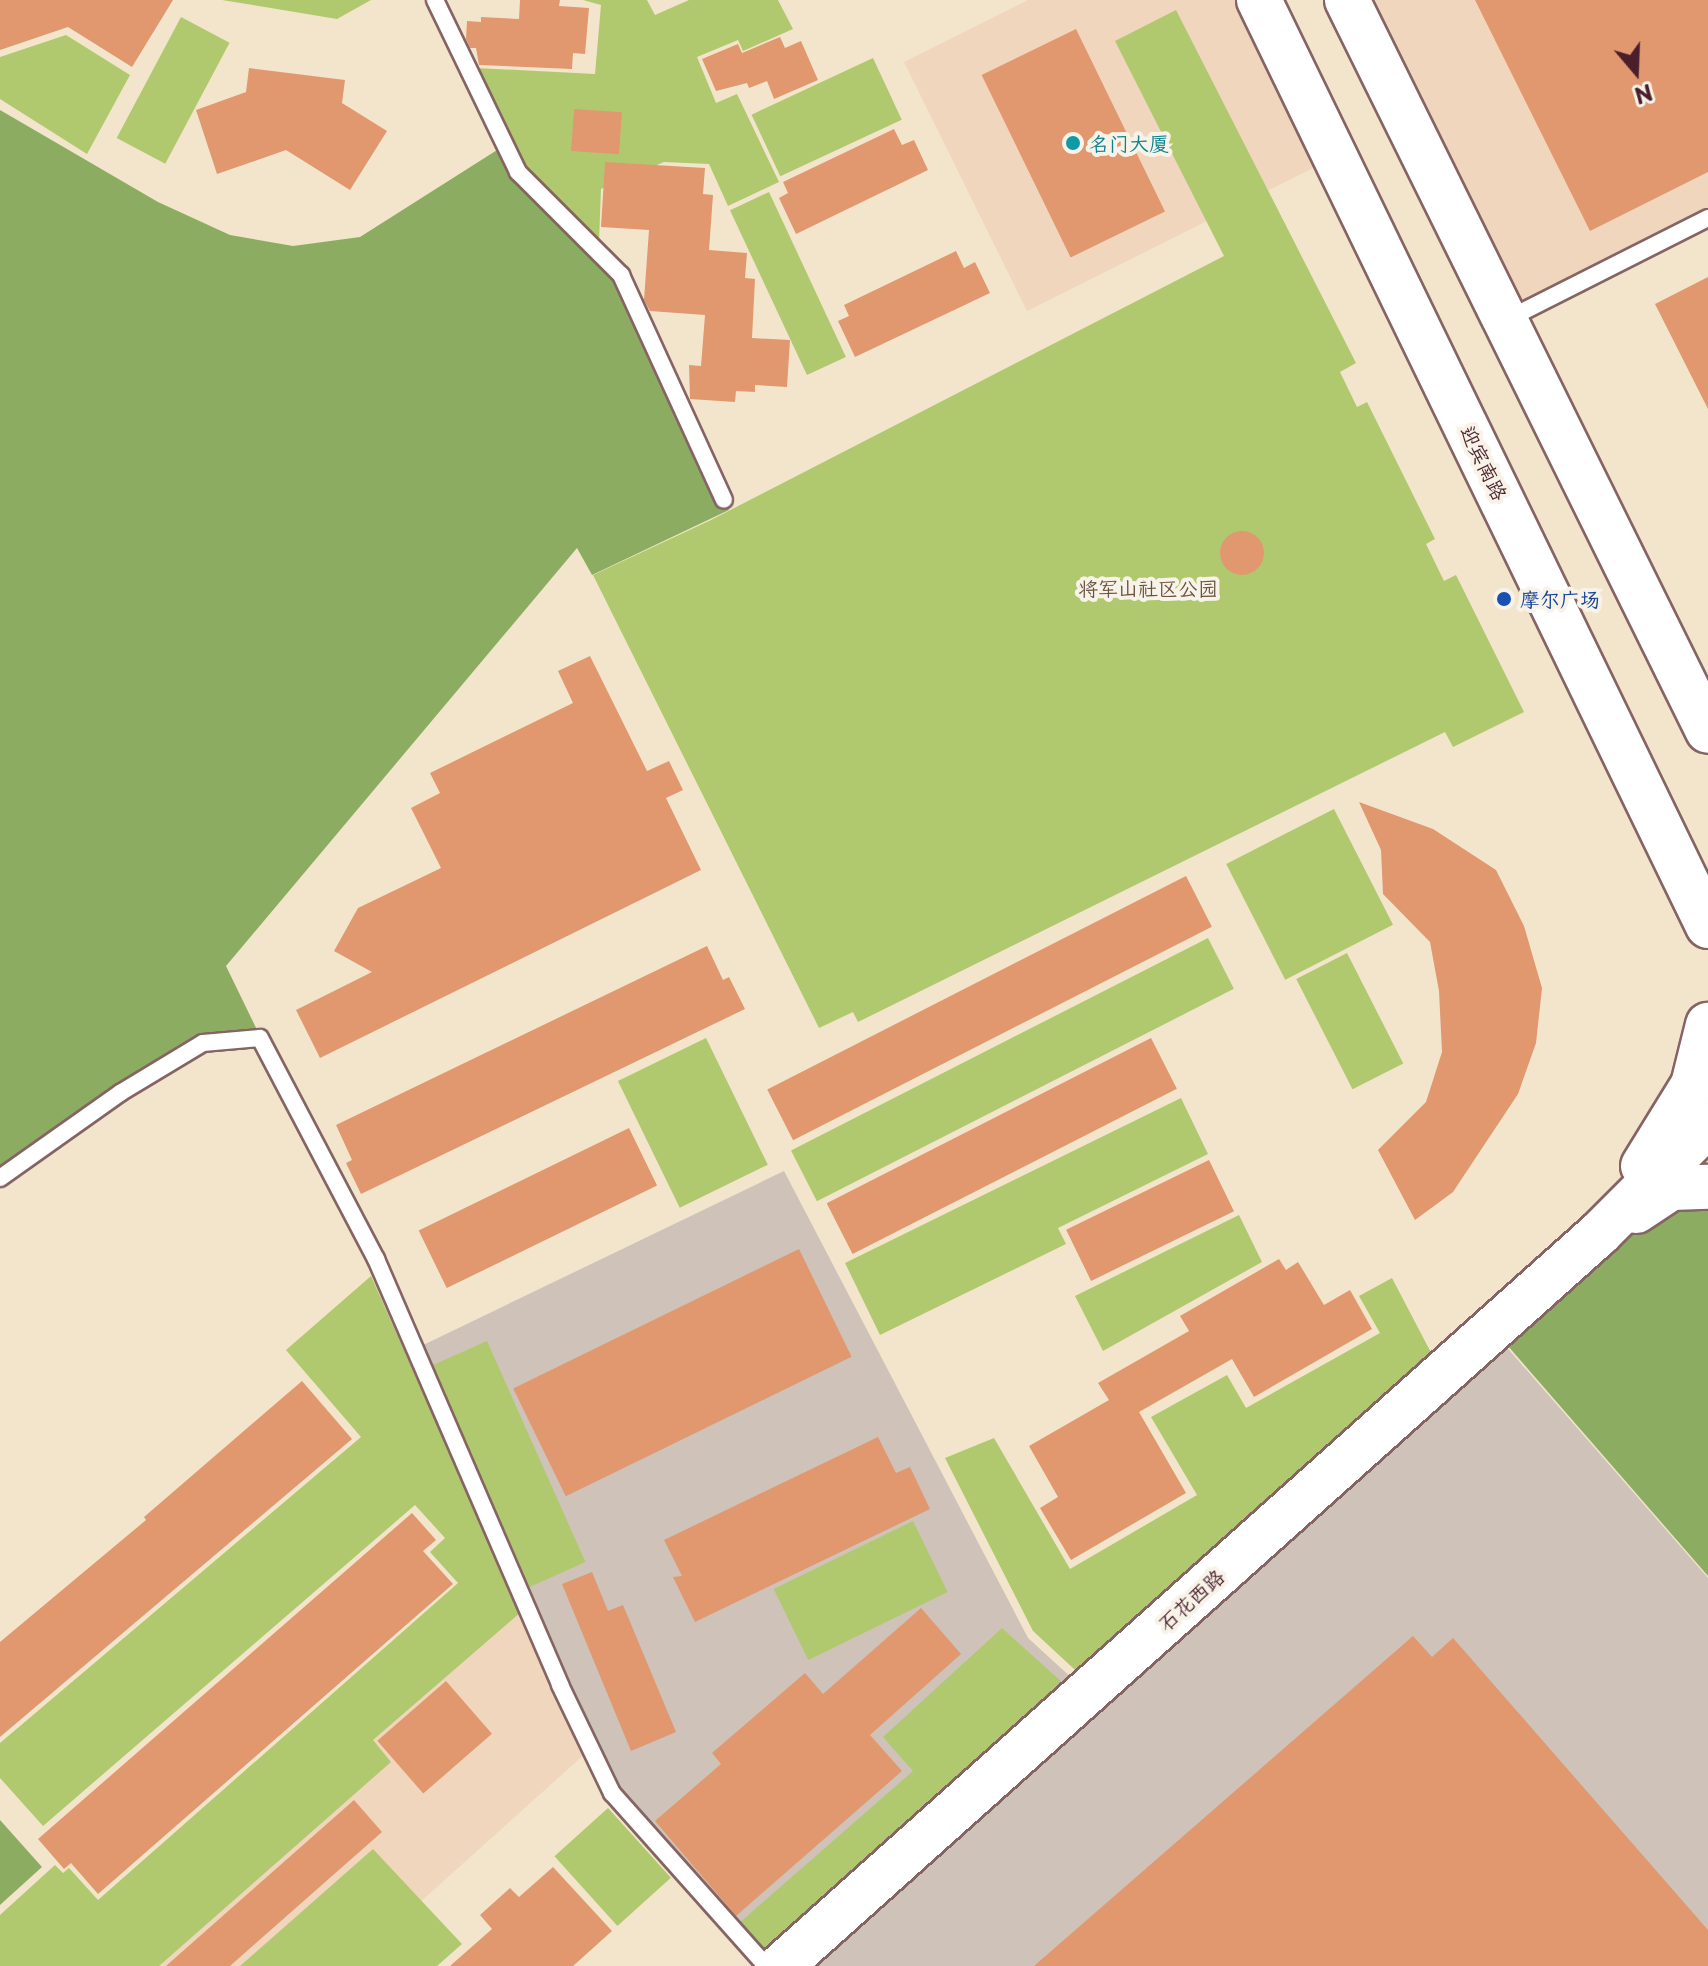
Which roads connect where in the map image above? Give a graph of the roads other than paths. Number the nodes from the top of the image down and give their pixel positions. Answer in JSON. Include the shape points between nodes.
{"nodes":[{"id":1,"x":435,"y":0,"type":"edge"},
{"id":2,"x":1259,"y":0,"type":"edge"},
{"id":3,"x":1347,"y":0,"type":"edge"},
{"id":4,"x":1708,"y":218,"type":"edge"},
{"id":5,"x":1505,"y":321,"type":"junction"},
{"id":6,"x":724,"y":500,"type":"dead end"},
{"id":7,"x":1708,"y":731,"type":"edge"},
{"id":8,"x":1708,"y":926,"type":"edge"},
{"id":9,"x":1708,"y":1025,"type":"edge"},
{"id":10,"x":1708,"y":1125,"type":"edge"},
{"id":11,"x":0,"y":1178,"type":"edge"},
{"id":12,"x":1708,"y":1187,"type":"edge"},
{"id":13,"x":1600,"y":1233,"type":"junction"},
{"id":14,"x":766,"y":1966,"type":"edge"},
{"id":15,"x":781,"y":1966,"type":"edge"}],
"edges":[{"from":1,"to":6,"type":"lane","via":[[518,172],[621,275]]},
{"from":2,"to":8,"type":"main road","name":"迎宾南路"},
{"from":3,"to":5,"type":"main road"},
{"from":4,"to":5,"type":"lane"},
{"from":5,"to":7,"type":"main road"},
{"from":9,"to":13,"type":"main road","via":[[1693,1085]]},
{"from":10,"to":13,"type":"main road"},
{"from":11,"to":14,"type":"lane","via":[[120,1093],[203,1043],[260,1038],[376,1259],[612,1793]]},
{"from":12,"to":13,"type":"main road","via":[[1671,1188]]},
{"from":13,"to":15,"type":"main road","name":"石花西路"}]}
